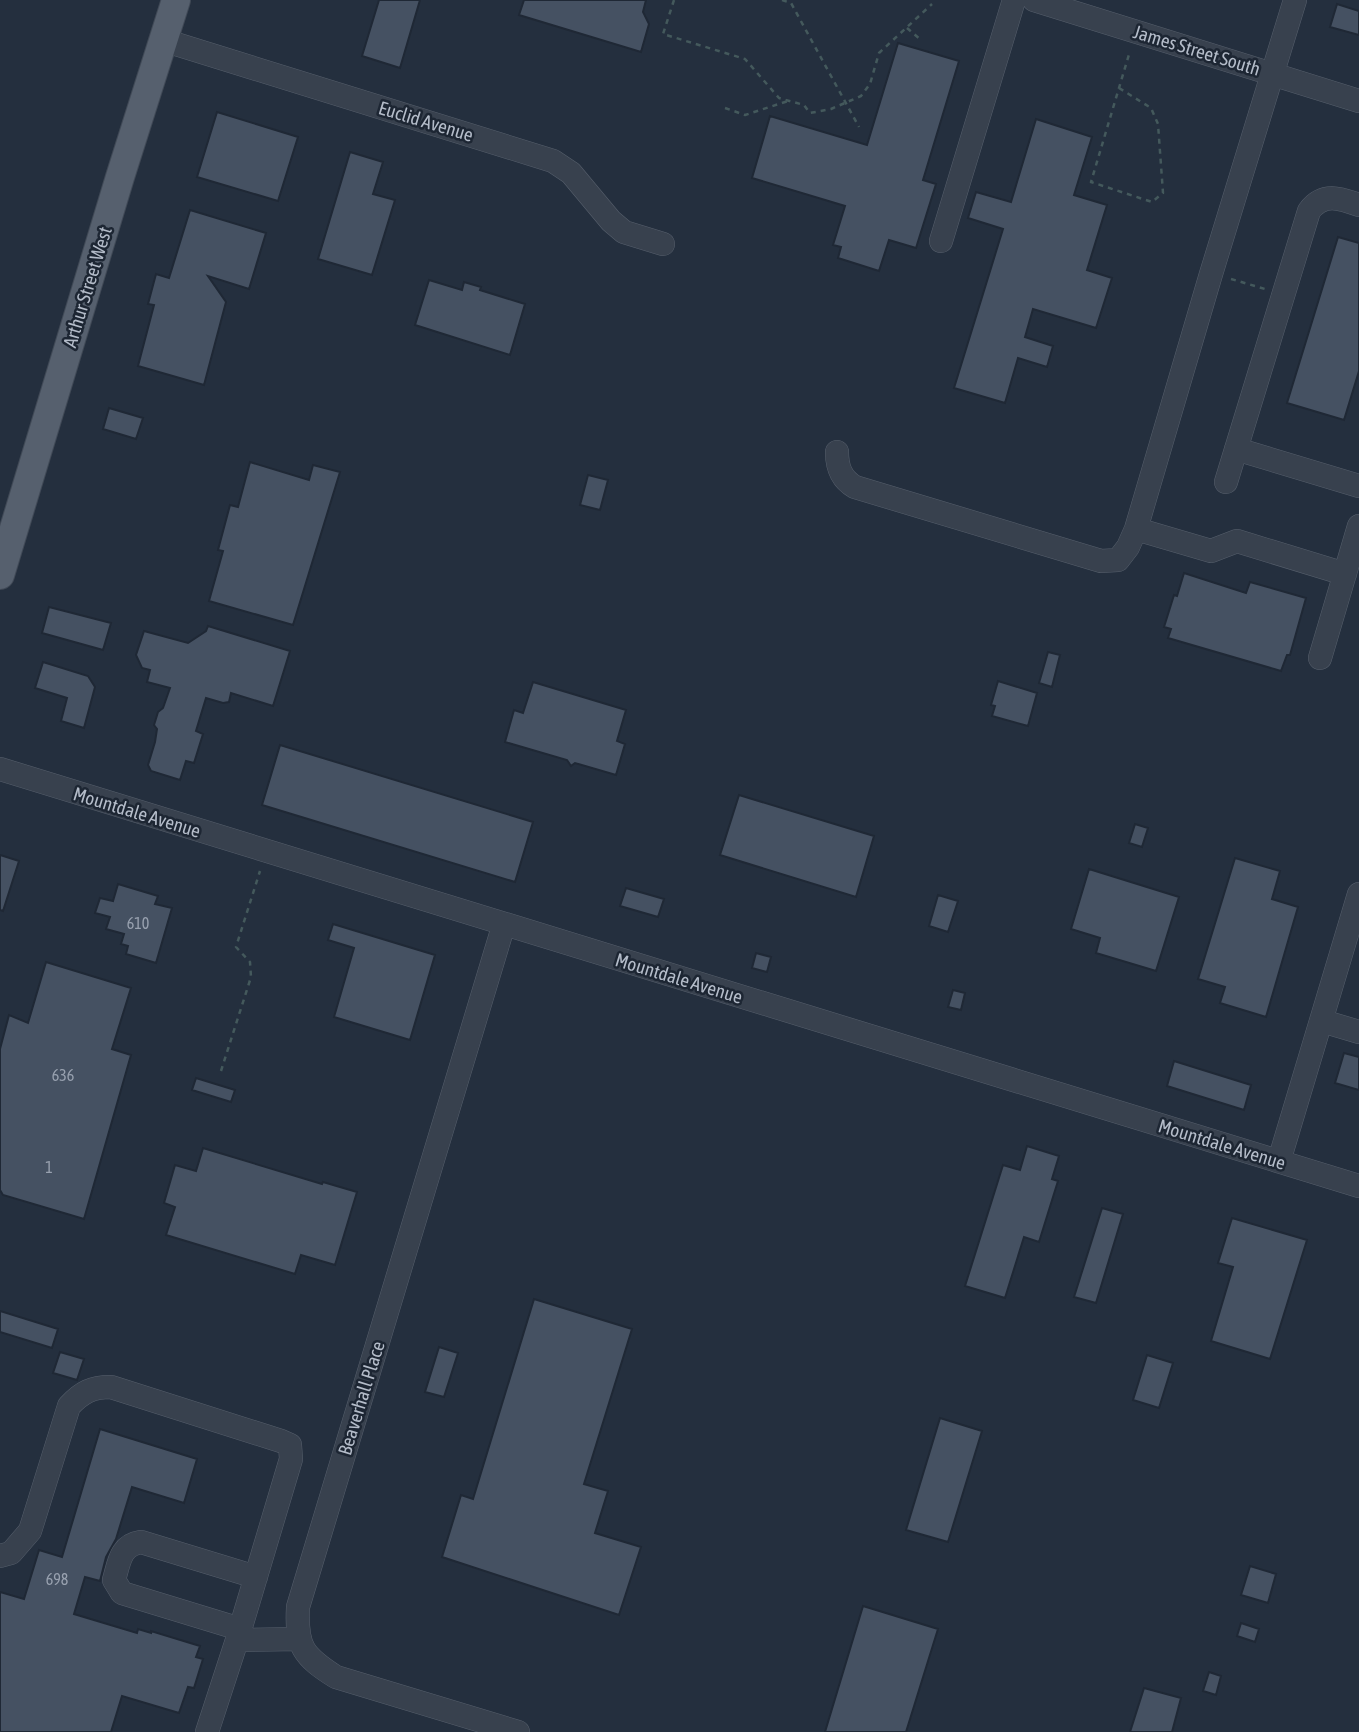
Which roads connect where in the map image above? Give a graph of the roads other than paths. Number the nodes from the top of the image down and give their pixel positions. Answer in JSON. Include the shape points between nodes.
{"nodes":[{"id":1,"x":176,"y":0,"type":"edge"},
{"id":2,"x":1014,"y":0,"type":"edge"},
{"id":3,"x":1034,"y":0,"type":"edge"},
{"id":4,"x":1294,"y":0,"type":"edge"},
{"id":5,"x":163,"y":40,"type":"junction"},
{"id":6,"x":1272,"y":73,"type":"junction"},
{"id":7,"x":1359,"y":101,"type":"edge"},
{"id":8,"x":1359,"y":205,"type":"edge"},
{"id":9,"x":941,"y":241,"type":"dead end"},
{"id":10,"x":663,"y":244,"type":"dead end"},
{"id":11,"x":1236,"y":449,"type":"junction"},
{"id":12,"x":837,"y":452,"type":"dead end"},
{"id":13,"x":1226,"y":482,"type":"dead end"},
{"id":14,"x":1359,"y":486,"type":"edge"},
{"id":15,"x":1359,"y":526,"type":"edge"},
{"id":16,"x":1136,"y":529,"type":"junction"},
{"id":17,"x":1345,"y":574,"type":"junction"},
{"id":18,"x":0,"y":575,"type":"edge"},
{"id":19,"x":1320,"y":658,"type":"dead end"},
{"id":20,"x":0,"y":769,"type":"edge"},
{"id":21,"x":1359,"y":894,"type":"edge"},
{"id":22,"x":504,"y":924,"type":"junction"},
{"id":23,"x":1322,"y":1021,"type":"junction"},
{"id":24,"x":1359,"y":1032,"type":"edge"},
{"id":25,"x":1279,"y":1161,"type":"junction"},
{"id":26,"x":1359,"y":1186,"type":"edge"},
{"id":27,"x":0,"y":1556,"type":"edge"},
{"id":28,"x":256,"y":1577,"type":"junction"},
{"id":29,"x":238,"y":1635,"type":"junction"},
{"id":30,"x":298,"y":1639,"type":"junction"},
{"id":31,"x":207,"y":1732,"type":"edge"},
{"id":32,"x":518,"y":1732,"type":"edge"}],
"edges":[{"from":1,"to":5,"type":"main road","name":"Arthur Street West"},
{"from":2,"to":9,"type":"street"},
{"from":3,"to":6,"type":"street","name":"James Street South"},
{"from":4,"to":6,"type":"street"},
{"from":5,"to":10,"type":"street","name":"Euclid Avenue","via":[[552,161],[571,173],[624,232]]},
{"from":5,"to":18,"type":"main road","name":"Arthur Street West"},
{"from":6,"to":7,"type":"street","name":"James Street South"},
{"from":6,"to":16,"type":"street"},
{"from":8,"to":11,"type":"street","via":[[1326,197],[1314,205],[1304,223]]},
{"from":11,"to":13,"type":"street"},
{"from":11,"to":14,"type":"street"},
{"from":12,"to":16,"type":"street","via":[[840,472],[855,486],[1101,561],[1118,560]]},
{"from":15,"to":17,"type":"street"},
{"from":16,"to":17,"type":"street","via":[[1211,551],[1237,541]]},
{"from":17,"to":19,"type":"street"},
{"from":20,"to":22,"type":"street","name":"Mountdale Avenue"},
{"from":21,"to":23,"type":"street"},
{"from":22,"to":25,"type":"street","name":"Mountdale Avenue"},
{"from":22,"to":30,"type":"street","name":"Beaverhall Place","via":[[298,1607]]},
{"from":23,"to":24,"type":"street"},
{"from":23,"to":25,"type":"street"},
{"from":25,"to":26,"type":"street","name":"Mountdale Avenue"},
{"from":27,"to":28,"type":"street","via":[[11,1553],[30,1531],[69,1406],[80,1394],[111,1387],[290,1445],[291,1458]]},
{"from":28,"to":29,"type":"street"},
{"from":28,"to":29,"type":"street","via":[[141,1542],[123,1551],[114,1580],[122,1593]]},
{"from":29,"to":30,"type":"street"},
{"from":29,"to":31,"type":"street"},
{"from":30,"to":32,"type":"street","via":[[316,1664],[337,1677]]}]}
